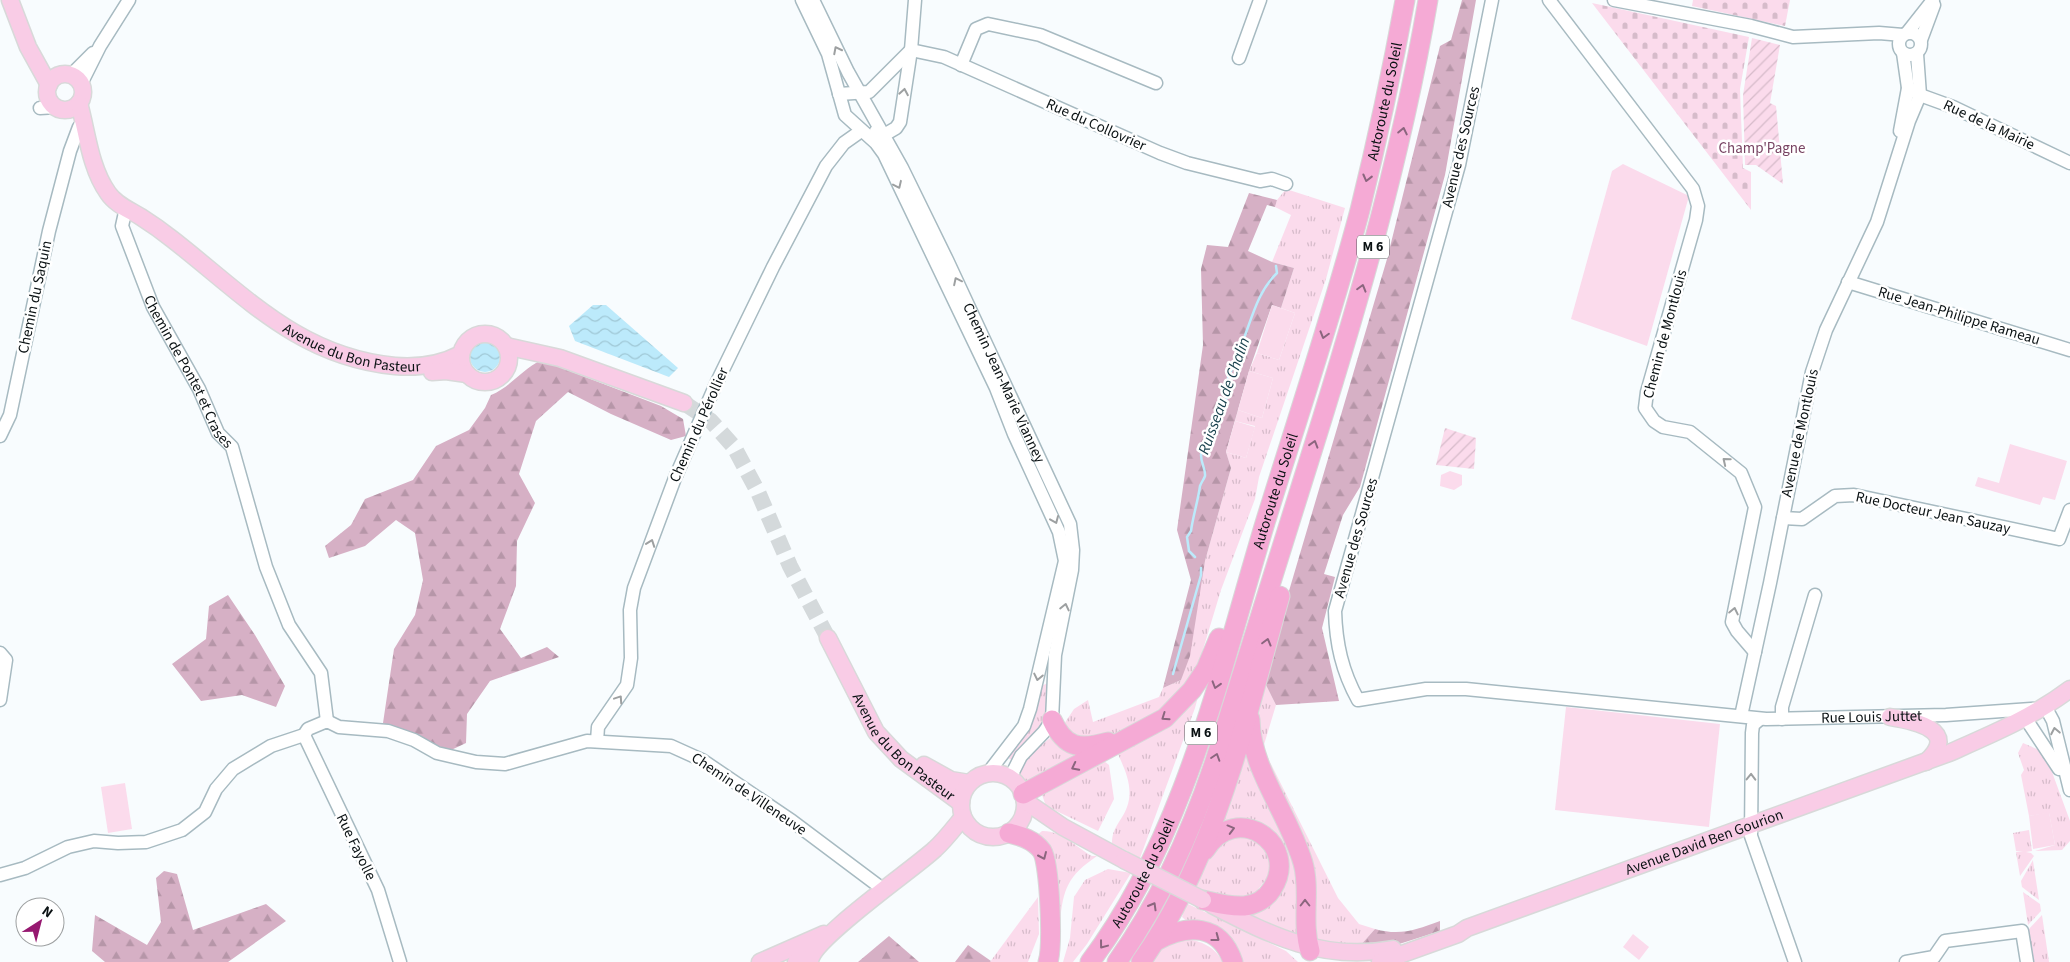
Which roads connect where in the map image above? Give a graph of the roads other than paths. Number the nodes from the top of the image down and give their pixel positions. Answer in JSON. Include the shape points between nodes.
{"nodes":[{"id":1,"x":10,"y":0,"type":"edge"},
{"id":2,"x":129,"y":0,"type":"edge"},
{"id":3,"x":802,"y":0,"type":"edge"},
{"id":4,"x":813,"y":0,"type":"edge"},
{"id":5,"x":915,"y":0,"type":"edge"},
{"id":6,"x":1260,"y":0,"type":"edge"},
{"id":7,"x":1405,"y":0,"type":"edge"},
{"id":8,"x":1428,"y":0,"type":"edge"},
{"id":9,"x":1492,"y":0,"type":"edge"},
{"id":10,"x":1549,"y":0,"type":"edge"},
{"id":11,"x":1614,"y":0,"type":"edge"},
{"id":12,"x":1934,"y":0,"type":"edge"},
{"id":13,"x":1905,"y":34,"type":"junction"},
{"id":14,"x":1864,"y":35,"type":"junction"},
{"id":15,"x":1921,"y":40,"type":"junction"},
{"id":16,"x":28,"y":47,"type":"junction"},
{"id":17,"x":911,"y":50,"type":"junction"},
{"id":18,"x":1902,"y":52,"type":"junction"},
{"id":19,"x":1917,"y":54,"type":"junction"},
{"id":20,"x":1239,"y":58,"type":"dead end"},
{"id":21,"x":961,"y":65,"type":"junction"},
{"id":22,"x":71,"y":78,"type":"junction"},
{"id":23,"x":1156,"y":83,"type":"dead end"},
{"id":24,"x":1908,"y":88,"type":"junction"},
{"id":25,"x":860,"y":93,"type":"junction"},
{"id":26,"x":839,"y":94,"type":"junction"},
{"id":27,"x":1920,"y":95,"type":"junction"},
{"id":28,"x":60,"y":100,"type":"junction"},
{"id":29,"x":861,"y":131,"type":"junction"},
{"id":30,"x":884,"y":135,"type":"junction"},
{"id":31,"x":85,"y":137,"type":"junction"},
{"id":32,"x":68,"y":158,"type":"junction"},
{"id":33,"x":1897,"y":161,"type":"junction"},
{"id":34,"x":2070,"y":163,"type":"edge"},
{"id":35,"x":1286,"y":184,"type":"dead end"},
{"id":36,"x":126,"y":208,"type":"junction"},
{"id":37,"x":1848,"y":282,"type":"junction"},
{"id":38,"x":250,"y":303,"type":"junction"},
{"id":39,"x":506,"y":346,"type":"junction"},
{"id":40,"x":2070,"y":350,"type":"edge"},
{"id":41,"x":538,"y":353,"type":"junction"},
{"id":42,"x":461,"y":354,"type":"junction"},
{"id":43,"x":508,"y":364,"type":"junction"},
{"id":44,"x":467,"y":374,"type":"junction"},
{"id":45,"x":684,"y":404,"type":"tunnel mouth"},
{"id":46,"x":0,"y":436,"type":"edge"},
{"id":47,"x":1025,"y":458,"type":"junction"},
{"id":48,"x":1045,"y":469,"type":"junction"},
{"id":49,"x":1276,"y":487,"type":"junction"},
{"id":50,"x":1300,"y":490,"type":"junction"},
{"id":51,"x":2070,"y":510,"type":"edge"},
{"id":52,"x":1783,"y":518,"type":"junction"},
{"id":53,"x":1815,"y":595,"type":"dead end"},
{"id":54,"x":828,"y":638,"type":"tunnel mouth"},
{"id":55,"x":1755,"y":652,"type":"junction"},
{"id":56,"x":0,"y":653,"type":"edge"},
{"id":57,"x":853,"y":686,"type":"junction"},
{"id":58,"x":2070,"y":689,"type":"edge"},
{"id":59,"x":0,"y":700,"type":"edge"},
{"id":60,"x":1249,"y":706,"type":"junction"},
{"id":61,"x":2046,"y":708,"type":"junction"},
{"id":62,"x":2003,"y":712,"type":"junction"},
{"id":63,"x":1741,"y":716,"type":"junction"},
{"id":64,"x":1890,"y":717,"type":"junction"},
{"id":65,"x":1760,"y":718,"type":"junction"},
{"id":66,"x":2026,"y":719,"type":"junction"},
{"id":67,"x":1052,"y":720,"type":"junction"},
{"id":68,"x":1782,"y":720,"type":"junction"},
{"id":69,"x":327,"y":721,"type":"junction"},
{"id":70,"x":304,"y":735,"type":"junction"},
{"id":71,"x":1133,"y":735,"type":"junction"},
{"id":72,"x":597,"y":741,"type":"junction"},
{"id":73,"x":1926,"y":762,"type":"junction"},
{"id":74,"x":988,"y":773,"type":"junction"},
{"id":75,"x":1010,"y":778,"type":"junction"},
{"id":76,"x":969,"y":783,"type":"junction"},
{"id":77,"x":2070,"y":790,"type":"edge"},
{"id":78,"x":1024,"y":797,"type":"junction"},
{"id":79,"x":965,"y":817,"type":"junction"},
{"id":80,"x":1751,"y":831,"type":"junction"},
{"id":81,"x":1009,"y":833,"type":"junction"},
{"id":82,"x":1197,"y":861,"type":"junction"},
{"id":83,"x":0,"y":875,"type":"edge"},
{"id":84,"x":884,"y":890,"type":"junction"},
{"id":85,"x":1048,"y":899,"type":"junction"},
{"id":86,"x":1202,"y":900,"type":"junction"},
{"id":87,"x":840,"y":926,"type":"junction"},
{"id":88,"x":1467,"y":928,"type":"junction"},
{"id":89,"x":1156,"y":941,"type":"junction"},
{"id":90,"x":1310,"y":951,"type":"junction"},
{"id":91,"x":812,"y":956,"type":"edge"},
{"id":92,"x":400,"y":962,"type":"edge"},
{"id":93,"x":760,"y":962,"type":"edge"},
{"id":94,"x":796,"y":962,"type":"edge"},
{"id":95,"x":1038,"y":962,"type":"edge"},
{"id":96,"x":1048,"y":962,"type":"edge"},
{"id":97,"x":1090,"y":962,"type":"edge"},
{"id":98,"x":1117,"y":962,"type":"edge"},
{"id":99,"x":1141,"y":962,"type":"edge"},
{"id":100,"x":1233,"y":962,"type":"edge"},
{"id":101,"x":1380,"y":962,"type":"edge"},
{"id":102,"x":1402,"y":962,"type":"edge"},
{"id":103,"x":1795,"y":962,"type":"edge"},
{"id":104,"x":1906,"y":962,"type":"edge"},
{"id":105,"x":2027,"y":962,"type":"edge"}],
"edges":[{"from":1,"to":16,"type":"main road"},
{"from":2,"to":22,"type":"street","via":[[100,46]]},
{"from":3,"to":26,"type":"street","name":"Chemin Jean-Marie Vianney","via":[[828,54]]},
{"from":25,"to":4,"type":"street","name":"Chemin Jean-Marie Vianney","one_way":true},
{"from":5,"to":17,"type":"street"},
{"from":6,"to":20,"type":"street"},
{"from":7,"to":49,"type":"highway","name":"Autoroute du Soleil","number":"M 6","one_way":true,"via":[[1383,114],[1359,210]]},
{"from":50,"to":8,"type":"highway","name":"Autoroute du Soleil","number":"M 6","one_way":true,"via":[[1352,325],[1376,236],[1410,99]]},
{"from":9,"to":63,"type":"street","name":"Avenue des Sources","via":[[1459,165],[1335,611],[1341,662],[1358,700],[1426,689],[1466,689]]},
{"from":55,"to":10,"type":"street","name":"Chemin de Montlouis","one_way":true,"via":[[1732,622],[1755,507],[1741,473],[1690,432],[1663,427],[1650,418],[1645,408],[1698,206],[1692,189]]},
{"from":11,"to":14,"type":"street","via":[[1792,37]]},
{"from":12,"to":13,"type":"street"},
{"from":12,"to":15,"type":"street"},
{"from":13,"to":14,"type":"street"},
{"from":13,"to":15,"type":"street","via":[[1914,33]]},
{"from":13,"to":18,"type":"street","via":[[1898,44]]},
{"from":14,"to":18,"type":"street","via":[[1884,40]]},
{"from":15,"to":19,"type":"street"},
{"from":16,"to":22,"type":"main road","via":[[48,66]]},
{"from":16,"to":28,"type":"main road"},
{"from":17,"to":21,"type":"street","name":"Rue du Collovrier","via":[[944,57]]},
{"from":17,"to":25,"type":"street","via":[[869,92]]},
{"from":30,"to":17,"type":"street","one_way":true,"via":[[900,122]]},
{"from":18,"to":19,"type":"street","via":[[1910,56]]},
{"from":18,"to":24,"type":"street","name":"Avenue de Montlouis"},
{"from":19,"to":27,"type":"street","name":"Avenue de Montlouis"},
{"from":21,"to":23,"type":"street","via":[[976,29],[988,24],[1040,35]]},
{"from":21,"to":35,"type":"street","name":"Rue du Collovrier","via":[[1187,163]]},
{"from":22,"to":28,"type":"main road","via":[[52,80]]},
{"from":22,"to":28,"type":"main road","via":[[83,94]]},
{"from":24,"to":27,"type":"street","name":"Rue de la Mairie"},
{"from":24,"to":33,"type":"street","name":"Avenue de Montlouis"},
{"from":25,"to":26,"type":"street"},
{"from":25,"to":30,"type":"street","name":"Chemin Jean-Marie Vianney"},
{"from":26,"to":29,"type":"street","name":"Chemin Jean-Marie Vianney","via":[[845,115]]},
{"from":27,"to":33,"type":"street","name":"Avenue de Montlouis"},
{"from":27,"to":34,"type":"street","name":"Rue de la Mairie","via":[[1953,107]]},
{"from":28,"to":31,"type":"main road"},
{"from":29,"to":30,"type":"street","via":[[877,131]]},
{"from":29,"to":47,"type":"street","name":"Chemin Jean-Marie Vianney","one_way":true,"via":[[884,154],[996,388]]},
{"from":72,"to":29,"type":"street","name":"Chemin du Pérollier","one_way":true,"via":[[598,727],[620,697],[631,671],[629,623],[634,588],[675,478],[716,384],[826,166],[844,143]]},
{"from":48,"to":30,"type":"street","name":"Chemin Jean-Marie Vianney","one_way":true},
{"from":31,"to":32,"type":"street","name":"Chemin du Saquin"},
{"from":31,"to":32,"type":"street"},
{"from":31,"to":36,"type":"main road","via":[[106,192]]},
{"from":32,"to":46,"type":"street","name":"Chemin du Saquin","via":[[10,415]]},
{"from":33,"to":37,"type":"street","name":"Avenue de Montlouis","via":[[1877,222]]},
{"from":36,"to":38,"type":"main road","name":"Avenue du Bon Pasteur","via":[[153,224]]},
{"from":36,"to":69,"type":"street","name":"Chemin de Pontet et Crases","via":[[122,226],[153,307],[199,389],[218,433],[232,447],[269,576],[289,625],[321,673]]},
{"from":37,"to":40,"type":"street","name":"Rue Jean-Philippe Rameau"},
{"from":37,"to":52,"type":"street","name":"Avenue de Montlouis","via":[[1826,330],[1812,372]]},
{"from":38,"to":42,"type":"main road","name":"Avenue du Bon Pasteur","via":[[308,342],[336,354],[369,362],[404,367],[426,366]]},
{"from":38,"to":44,"type":"main road","name":"Avenue du Bon Pasteur","via":[[286,336],[332,361],[380,372],[446,371]]},
{"from":39,"to":41,"type":"main road","name":"Avenue du Bon Pasteur"},
{"from":39,"to":42,"type":"main road","name":"Avenue du Bon Pasteur","via":[[494,335],[481,334],[468,340]]},
{"from":39,"to":43,"type":"main road"},
{"from":41,"to":43,"type":"main road","name":"Avenue du Bon Pasteur"},
{"from":41,"to":45,"type":"main road","name":"Avenue du Bon Pasteur","via":[[560,358]]},
{"from":42,"to":44,"type":"main road"},
{"from":43,"to":44,"type":"main road","name":"Avenue du Bon Pasteur","via":[[502,375],[490,381],[477,380]]},
{"from":47,"to":48,"type":"street"},
{"from":47,"to":74,"type":"street","name":"Chemin Jean-Marie Vianney","one_way":true,"via":[[1056,522],[1065,562],[1024,726]]},
{"from":67,"to":48,"type":"street","name":"Chemin Jean-Marie Vianney","one_way":true,"via":[[1055,655],[1074,550],[1066,512]]},
{"from":49,"to":71,"type":"highway","one_way":true,"via":[[1258,525],[1206,669],[1174,710]]},
{"from":49,"to":97,"type":"highway","name":"Autoroute du Soleil","number":"M 6","one_way":true,"via":[[1177,802],[1137,890]]},
{"from":60,"to":50,"type":"highway","one_way":true,"via":[[1301,517]]},
{"from":98,"to":50,"type":"highway","name":"Autoroute du Soleil","number":"M 6","one_way":true,"via":[[1158,899],[1200,804]]},
{"from":51,"to":52,"type":"street","name":"Rue Docteur Jean Sauzay","via":[[2059,539],[1854,495],[1835,496],[1802,519]]},
{"from":52,"to":55,"type":"street","name":"Avenue de Montlouis"},
{"from":53,"to":68,"type":"street","via":[[1782,707]]},
{"from":54,"to":57,"type":"main road","name":"Avenue du Bon Pasteur"},
{"from":55,"to":63,"type":"street","name":"Avenue de Montlouis"},
{"from":56,"to":59,"type":"street","via":[[6,660]]},
{"from":57,"to":76,"type":"main road","name":"Avenue du Bon Pasteur","via":[[905,751],[934,773]]},
{"from":57,"to":79,"type":"main road","name":"Avenue du Bon Pasteur","via":[[876,732],[888,747]]},
{"from":58,"to":61,"type":"main road"},
{"from":60,"to":82,"type":"highway","via":[[1228,777]]},
{"from":90,"to":60,"type":"highway","one_way":true,"via":[[1304,934],[1304,864],[1254,752]]},
{"from":61,"to":62,"type":"street","name":"Rue Louis Juttet"},
{"from":61,"to":66,"type":"main road","name":"Avenue David Ben Gourion"},
{"from":77,"to":61,"type":"street","one_way":true,"via":[[2053,721]]},
{"from":62,"to":64,"type":"street","name":"Rue Louis Juttet"},
{"from":62,"to":66,"type":"street","name":"Rue Louis Juttet"},
{"from":63,"to":65,"type":"street","name":"Rue Louis Juttet"},
{"from":64,"to":68,"type":"street","name":"Rue Louis Juttet"},
{"from":64,"to":73,"type":"main road","via":[[1924,724],[1932,729],[1938,746]]},
{"from":65,"to":68,"type":"street","name":"Rue Louis Juttet"},
{"from":80,"to":65,"type":"street","one_way":true,"via":[[1752,732],[1753,724]]},
{"from":66,"to":73,"type":"main road","name":"Avenue David Ben Gourion"},
{"from":66,"to":77,"type":"street","via":[[2051,754]]},
{"from":66,"to":80,"type":"main road","name":"Avenue David Ben Gourion","via":[[2004,737],[1970,755]]},
{"from":67,"to":71,"type":"highway","via":[[1061,737],[1086,748]]},
{"from":67,"to":75,"type":"street","via":[[1021,756]]},
{"from":69,"to":70,"type":"street","via":[[308,729]]},
{"from":69,"to":72,"type":"street","name":"Chemin de Villeneuve","via":[[339,727],[388,731],[437,753],[476,762],[505,764]]},
{"from":70,"to":83,"type":"street","via":[[271,746],[233,768],[216,789],[205,812],[182,830],[146,842],[94,841],[68,847],[25,868]]},
{"from":70,"to":92,"type":"street","name":"Rue Fayolle","via":[[378,890]]},
{"from":71,"to":78,"type":"highway","one_way":true},
{"from":72,"to":84,"type":"street","name":"Chemin de Villeneuve","via":[[657,744],[687,752],[792,820]]},
{"from":73,"to":80,"type":"main road","name":"Avenue David Ben Gourion"},
{"from":74,"to":75,"type":"main road"},
{"from":74,"to":76,"type":"main road"},
{"from":75,"to":78,"type":"main road"},
{"from":76,"to":79,"type":"main road","via":[[962,795]]},
{"from":78,"to":81,"type":"main road","via":[[1022,818]]},
{"from":78,"to":86,"type":"main road","bridge":true,"via":[[1063,827]]},
{"from":79,"to":81,"type":"main road","via":[[990,837]]},
{"from":79,"to":84,"type":"main road","via":[[936,849]]},
{"from":80,"to":88,"type":"main road","name":"Avenue David Ben Gourion"},
{"from":80,"to":102,"type":"main road","name":"Avenue David Ben Gourion"},
{"from":80,"to":103,"type":"street"},
{"from":81,"to":85,"type":"highway","one_way":true,"via":[[1035,843],[1045,856]]},
{"from":82,"to":86,"type":"highway","one_way":true,"via":[[1214,836],[1241,827],[1268,838],[1276,850],[1279,864],[1275,884],[1259,902],[1236,906]]},
{"from":82,"to":89,"type":"highway"},
{"from":84,"to":87,"type":"main road"},
{"from":85,"to":95,"type":"main road","via":[[1044,942]]},
{"from":85,"to":96,"type":"highway","via":[[1052,925]]},
{"from":86,"to":90,"type":"main road","via":[[1287,943]]},
{"from":87,"to":91,"type":"main road"},
{"from":87,"to":93,"type":"main road"},
{"from":88,"to":90,"type":"main road","via":[[1378,954],[1353,956]]},
{"from":88,"to":101,"type":"main road","name":"Avenue David Ben Gourion"},
{"from":89,"to":99,"type":"highway"},
{"from":89,"to":100,"type":"highway","one_way":true,"via":[[1180,930],[1202,931],[1223,944]]},
{"from":91,"to":94,"type":"main road"},
{"from":104,"to":105,"type":"street","via":[[1934,957],[1945,941],[2022,931]]}]}
